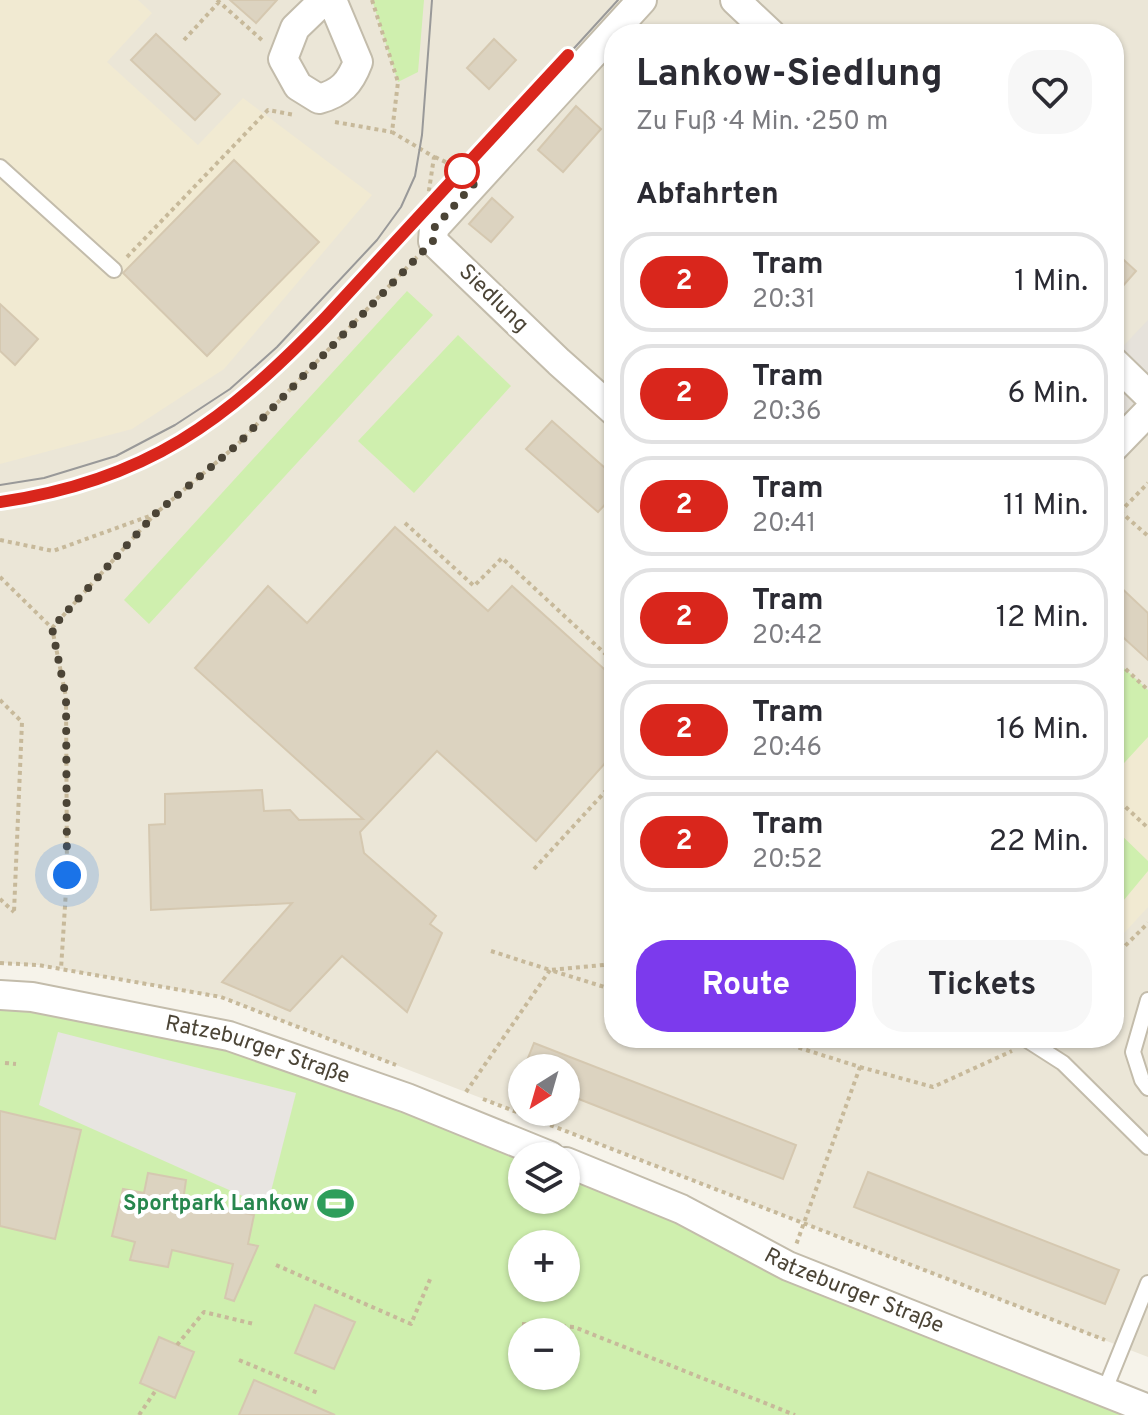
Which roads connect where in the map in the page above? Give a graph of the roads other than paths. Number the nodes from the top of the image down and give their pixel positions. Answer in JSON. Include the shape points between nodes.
{"nodes":[{"id":1,"x":324,"y":0,"type":"edge"},
{"id":2,"x":332,"y":0,"type":"edge"},
{"id":3,"x":642,"y":0,"type":"edge"},
{"id":4,"x":735,"y":0,"type":"edge"},
{"id":5,"x":620,"y":24,"type":"edge"},
{"id":6,"x":760,"y":24,"type":"edge"},
{"id":7,"x":604,"y":42,"type":"edge"},
{"id":8,"x":0,"y":167,"type":"edge"},
{"id":9,"x":114,"y":270,"type":"road end"},
{"id":10,"x":1124,"y":372,"type":"edge"},
{"id":11,"x":1148,"y":395,"type":"edge"},
{"id":12,"x":604,"y":402,"type":"edge"},
{"id":13,"x":1148,"y":412,"type":"edge"},
{"id":14,"x":1124,"y":437,"type":"edge"},
{"id":15,"x":0,"y":995,"type":"edge"},
{"id":16,"x":1148,"y":1000,"type":"edge"},
{"id":17,"x":1040,"y":1048,"type":"edge"},
{"id":18,"x":1148,"y":1088,"type":"edge"},
{"id":19,"x":515,"y":1142,"type":"edge"},
{"id":20,"x":1148,"y":1147,"type":"edge"},
{"id":21,"x":580,"y":1168,"type":"edge"},
{"id":22,"x":1148,"y":1283,"type":"edge"},
{"id":23,"x":1104,"y":1392,"type":"junction"},
{"id":24,"x":1148,"y":1409,"type":"edge"}],
"edges":[{"from":1,"to":2,"type":"street","via":[[295,28],[283,59],[298,86],[319,99],[336,94],[352,80],[358,62]]},
{"from":3,"to":5,"type":"street","name":"Siedlung"},
{"from":4,"to":6,"type":"street"},
{"from":7,"to":12,"type":"street","name":"Siedlung","via":[[434,228],[433,241]]},
{"from":8,"to":9,"type":"lane"},
{"from":10,"to":11,"type":"street"},
{"from":13,"to":14,"type":"street"},
{"from":15,"to":19,"type":"street","name":"Ratzeburger Straße","via":[[229,1036]]},
{"from":16,"to":18,"type":"lane","via":[[1133,1052]]},
{"from":17,"to":20,"type":"lane","via":[[1063,1063]]},
{"from":21,"to":23,"type":"street","name":"Ratzeburger Straße","via":[[681,1209],[788,1266]]},
{"from":22,"to":23,"type":"lane"},
{"from":23,"to":24,"type":"street","name":"Ratzeburger Straße"}]}
